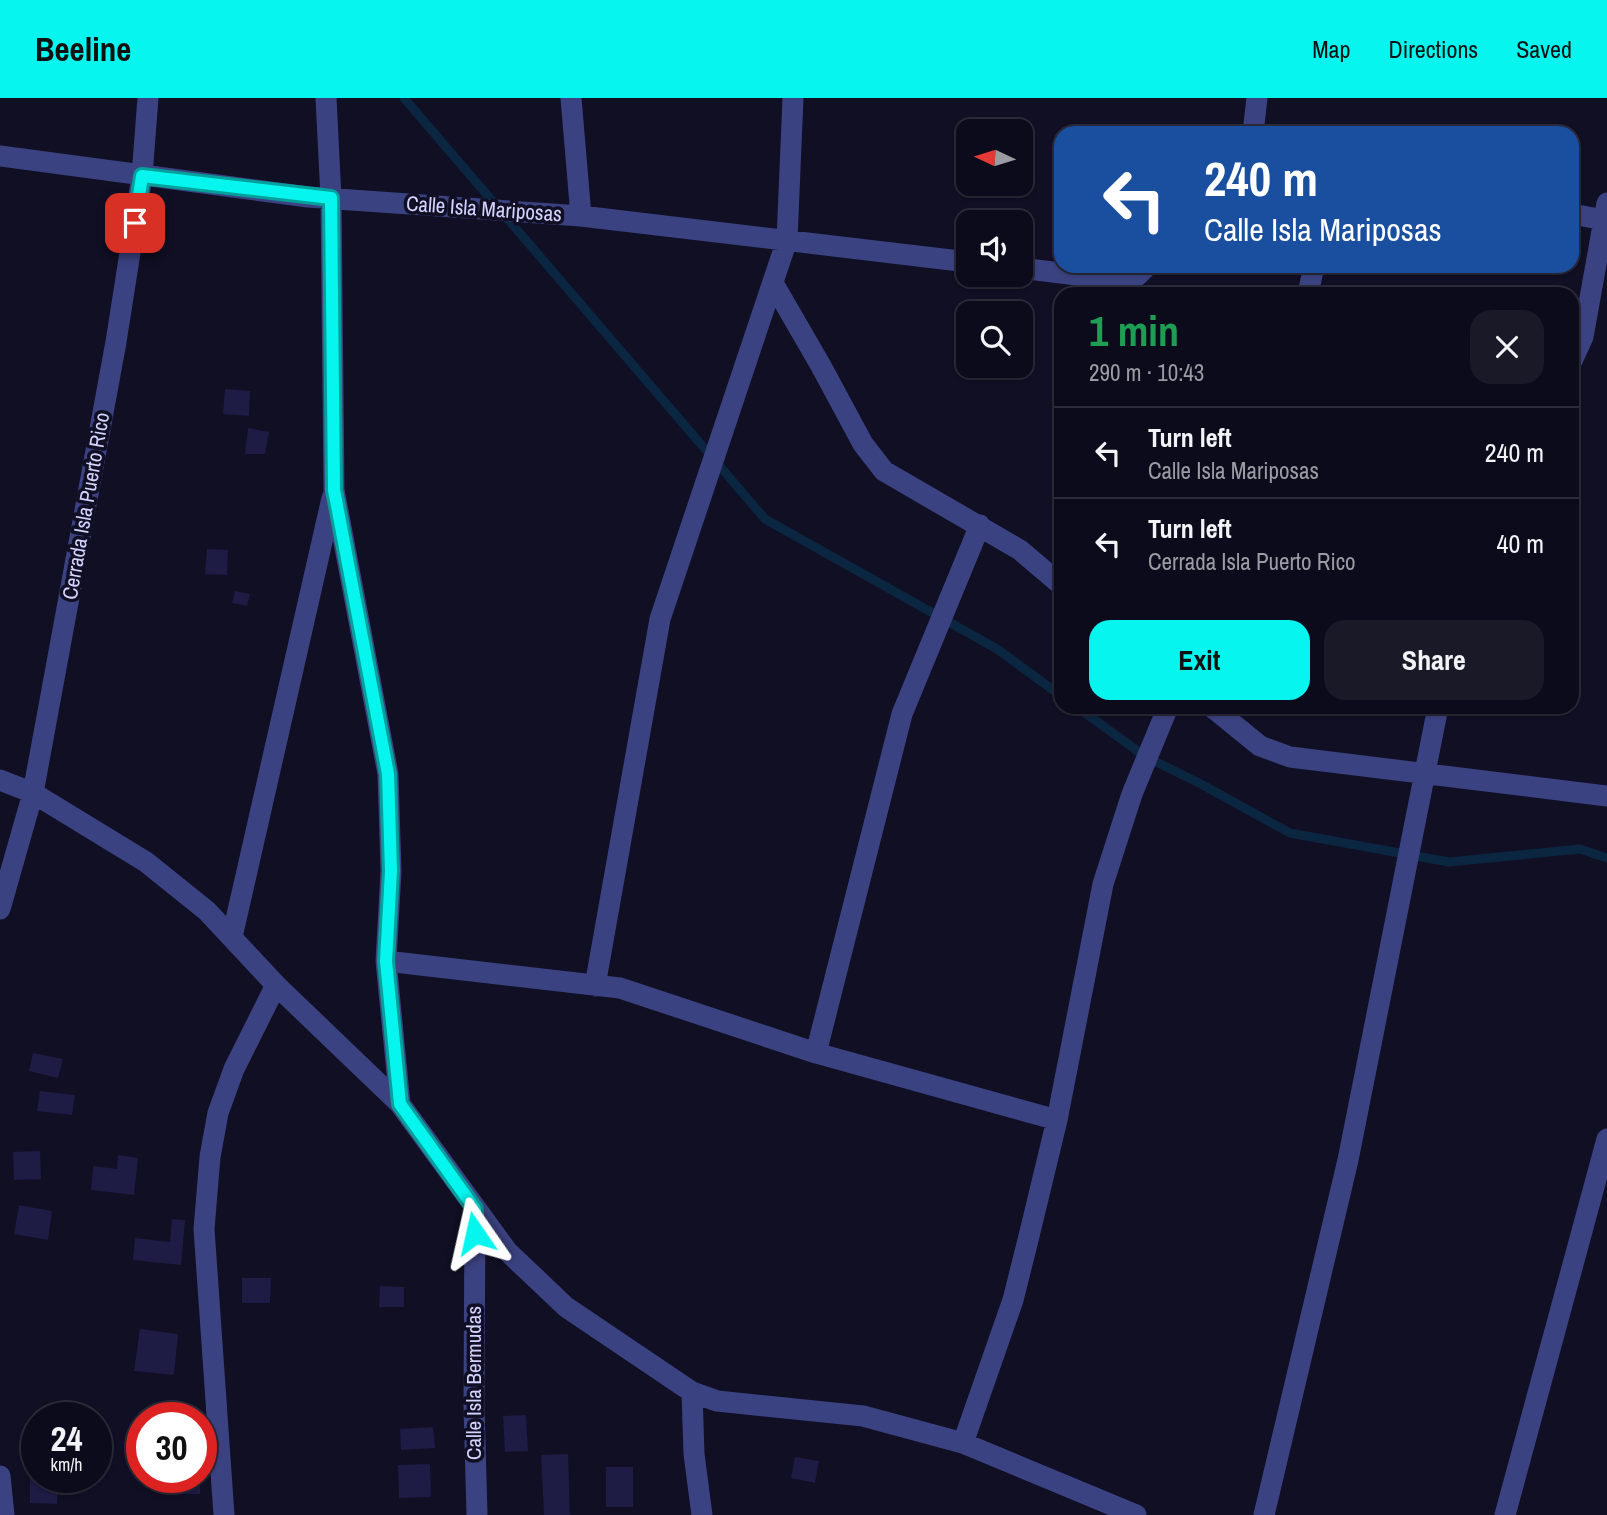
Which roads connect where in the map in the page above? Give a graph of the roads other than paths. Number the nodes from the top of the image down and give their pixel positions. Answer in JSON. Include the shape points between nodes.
{"nodes":[{"id":1,"x":148,"y":98,"type":"edge"},
{"id":2,"x":326,"y":98,"type":"edge"},
{"id":3,"x":571,"y":98,"type":"edge"},
{"id":4,"x":793,"y":98,"type":"edge"},
{"id":5,"x":1257,"y":98,"type":"edge"},
{"id":6,"x":1254,"y":126,"type":"edge"},
{"id":7,"x":0,"y":156,"type":"edge"},
{"id":8,"x":142,"y":176,"type":"junction"},
{"id":9,"x":331,"y":198,"type":"junction"},
{"id":10,"x":1605,"y":212,"type":"edge"},
{"id":11,"x":1579,"y":214,"type":"edge"},
{"id":12,"x":581,"y":216,"type":"junction"},
{"id":13,"x":787,"y":240,"type":"junction"},
{"id":14,"x":956,"y":261,"type":"edge"},
{"id":15,"x":1033,"y":270,"type":"edge"},
{"id":16,"x":1054,"y":272,"type":"edge"},
{"id":17,"x":1061,"y":273,"type":"edge"},
{"id":18,"x":1140,"y":273,"type":"edge"},
{"id":19,"x":773,"y":283,"type":"junction"},
{"id":20,"x":1579,"y":345,"type":"edge"},
{"id":21,"x":334,"y":490,"type":"junction"},
{"id":22,"x":980,"y":525,"type":"junction"},
{"id":23,"x":1054,"y":579,"type":"edge"},
{"id":24,"x":1165,"y":714,"type":"edge"},
{"id":25,"x":1221,"y":714,"type":"edge"},
{"id":26,"x":1437,"y":714,"type":"edge"},
{"id":27,"x":1425,"y":775,"type":"junction"},
{"id":28,"x":0,"y":780,"type":"edge"},
{"id":29,"x":33,"y":793,"type":"junction"},
{"id":30,"x":1607,"y":796,"type":"edge"},
{"id":31,"x":0,"y":909,"type":"edge"},
{"id":32,"x":232,"y":937,"type":"junction"},
{"id":33,"x":386,"y":961,"type":"junction"},
{"id":34,"x":276,"y":985,"type":"junction"},
{"id":35,"x":595,"y":986,"type":"junction"},
{"id":36,"x":816,"y":1053,"type":"junction"},
{"id":37,"x":400,"y":1104,"type":"junction"},
{"id":38,"x":1057,"y":1119,"type":"junction"},
{"id":39,"x":1607,"y":1139,"type":"edge"},
{"id":40,"x":475,"y":1209,"type":"junction"},
{"id":41,"x":692,"y":1392,"type":"junction"},
{"id":42,"x":963,"y":1443,"type":"junction"},
{"id":43,"x":0,"y":1476,"type":"edge"},
{"id":44,"x":4,"y":1515,"type":"edge"},
{"id":45,"x":225,"y":1515,"type":"edge"},
{"id":46,"x":477,"y":1515,"type":"edge"},
{"id":47,"x":702,"y":1515,"type":"edge"},
{"id":48,"x":1136,"y":1515,"type":"edge"},
{"id":49,"x":1264,"y":1515,"type":"edge"},
{"id":50,"x":1505,"y":1515,"type":"edge"}],
"edges":[{"from":1,"to":8,"type":"street","name":"Cerrada Isla Puerto Rico"},
{"from":2,"to":9,"type":"street"},
{"from":3,"to":12,"type":"street"},
{"from":4,"to":13,"type":"street"},
{"from":5,"to":6,"type":"street"},
{"from":7,"to":8,"type":"street","name":"Calle Isla Mariposas"},
{"from":8,"to":9,"type":"street","name":"Calle Isla Mariposas"},
{"from":8,"to":29,"type":"street","name":"Cerrada Isla Puerto Rico"},
{"from":9,"to":12,"type":"street","name":"Calle Isla Mariposas"},
{"from":9,"to":21,"type":"street"},
{"from":10,"to":11,"type":"street"},
{"from":10,"to":20,"type":"street"},
{"from":12,"to":13,"type":"street","name":"Calle Isla Mariposas"},
{"from":13,"to":14,"type":"street","name":"Calle Isla Mariposas"},
{"from":13,"to":19,"type":"street"},
{"from":15,"to":16,"type":"street"},
{"from":17,"to":18,"type":"street","via":[[1110,279]]},
{"from":19,"to":22,"type":"street","via":[[863,444],[884,471]]},
{"from":19,"to":35,"type":"street","via":[[660,619]]},
{"from":21,"to":32,"type":"street"},
{"from":21,"to":33,"type":"street","via":[[388,774],[391,871]]},
{"from":22,"to":23,"type":"street"},
{"from":22,"to":36,"type":"street","via":[[902,714]]},
{"from":24,"to":38,"type":"street","via":[[1132,794],[1103,884]]},
{"from":25,"to":27,"type":"street","via":[[1261,746],[1290,757]]},
{"from":26,"to":27,"type":"street"},
{"from":27,"to":30,"type":"street"},
{"from":27,"to":49,"type":"street","via":[[1348,1160]]},
{"from":28,"to":29,"type":"street"},
{"from":29,"to":31,"type":"street","name":"Cerrada Isla Puerto Rico"},
{"from":29,"to":32,"type":"street","via":[[146,862]]},
{"from":32,"to":34,"type":"street"},
{"from":33,"to":35,"type":"street"},
{"from":33,"to":37,"type":"street"},
{"from":34,"to":37,"type":"street"},
{"from":34,"to":45,"type":"street","via":[[234,1069],[218,1113],[210,1157],[204,1229]]},
{"from":35,"to":36,"type":"street","via":[[620,988]]},
{"from":36,"to":38,"type":"street"},
{"from":37,"to":40,"type":"street"},
{"from":38,"to":42,"type":"street","via":[[1013,1300]]},
{"from":39,"to":50,"type":"street"},
{"from":40,"to":41,"type":"street","via":[[507,1251],[565,1307]]},
{"from":40,"to":46,"type":"street","name":"Calle Isla Bermudas"},
{"from":41,"to":42,"type":"street","via":[[717,1402],[863,1416]]},
{"from":41,"to":47,"type":"street"},
{"from":42,"to":48,"type":"street"},
{"from":43,"to":44,"type":"street"}]}
